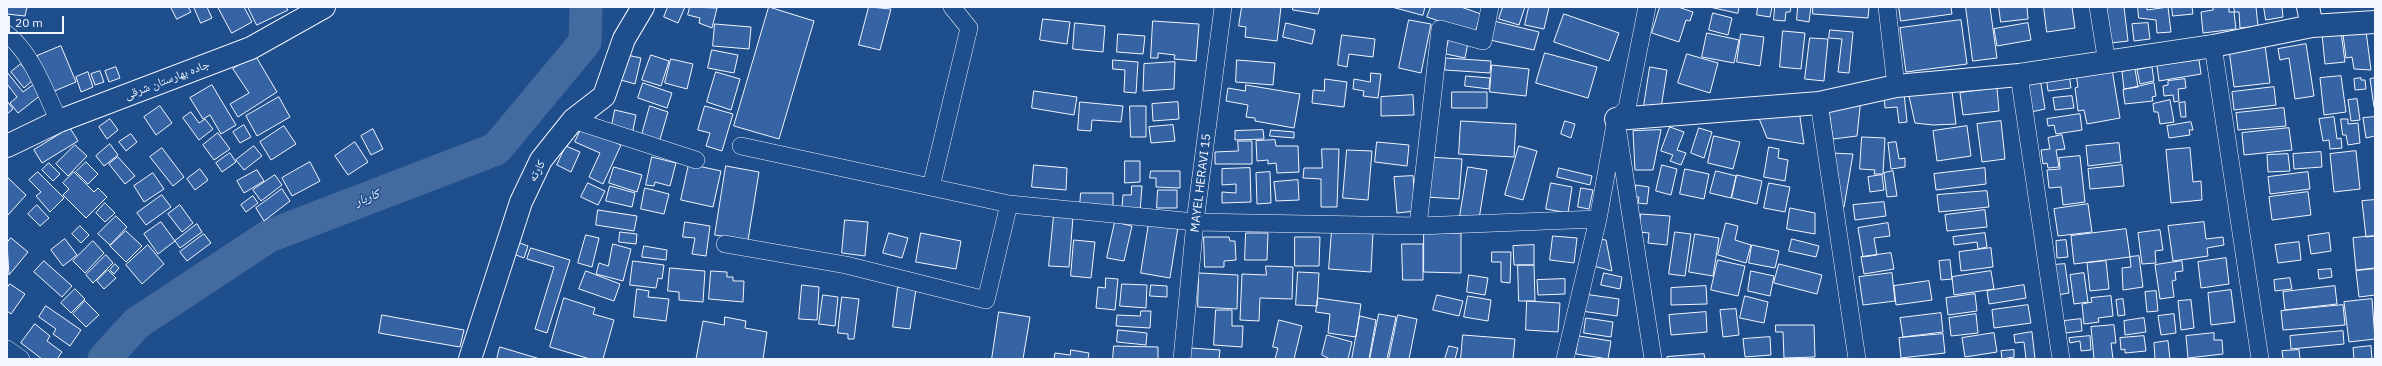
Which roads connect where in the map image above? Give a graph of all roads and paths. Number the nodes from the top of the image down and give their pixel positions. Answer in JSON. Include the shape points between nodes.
{"nodes":[{"id":1,"x":324,"y":7,"type":"edge"},
{"id":2,"x":643,"y":7,"type":"edge"},
{"id":3,"x":952,"y":7,"type":"edge"},
{"id":4,"x":1223,"y":7,"type":"edge"},
{"id":5,"x":1490,"y":7,"type":"edge"},
{"id":6,"x":1647,"y":7,"type":"edge"},
{"id":7,"x":1887,"y":7,"type":"edge"},
{"id":8,"x":2098,"y":7,"type":"edge"},
{"id":9,"x":2310,"y":16,"type":"edge"},
{"id":10,"x":2375,"y":22,"type":"edge"},
{"id":11,"x":7,"y":34,"type":"edge"},
{"id":12,"x":2213,"y":46,"type":"junction"},
{"id":13,"x":2107,"y":63,"type":"junction"},
{"id":14,"x":2019,"y":75,"type":"junction"},
{"id":15,"x":1896,"y":86,"type":"junction"},
{"id":16,"x":1819,"y":103,"type":"junction"},
{"id":17,"x":1616,"y":119,"type":"junction"},
{"id":18,"x":573,"y":120,"type":"junction"},
{"id":19,"x":59,"y":122,"type":"junction"},
{"id":20,"x":7,"y":146,"type":"edge"},
{"id":21,"x":741,"y":146,"type":"dead end"},
{"id":22,"x":696,"y":160,"type":"dead end"},
{"id":23,"x":931,"y":188,"type":"junction"},
{"id":24,"x":1009,"y":204,"type":"junction"},
{"id":25,"x":1598,"y":219,"type":"junction"},
{"id":26,"x":1195,"y":222,"type":"junction"},
{"id":27,"x":1418,"y":226,"type":"junction"},
{"id":28,"x":724,"y":244,"type":"dead end"},
{"id":29,"x":7,"y":349,"type":"edge"},
{"id":30,"x":21,"y":359,"type":"edge"},
{"id":31,"x":470,"y":359,"type":"edge"},
{"id":32,"x":1182,"y":359,"type":"edge"},
{"id":33,"x":1565,"y":359,"type":"edge"},
{"id":34,"x":1653,"y":359,"type":"edge"},
{"id":35,"x":1857,"y":359,"type":"edge"},
{"id":36,"x":2061,"y":359,"type":"edge"},
{"id":37,"x":2260,"y":359,"type":"edge"}],
"edges":[{"from":1,"to":19,"type":"street","name":"جاده بهارستان شرقی","via":[[251,48]]},
{"from":2,"to":18,"type":"street","name":"کارته","via":[[624,39],[604,96]]},
{"from":3,"to":23,"type":"street","via":[[969,28]]},
{"from":4,"to":26,"type":"street","name":"MAYEL HERAVI 15"},
{"from":5,"to":27,"type":"street","via":[[1483,41],[1440,29]]},
{"from":6,"to":17,"type":"street","via":[[1627,108]]},
{"from":7,"to":15,"type":"street"},
{"from":8,"to":13,"type":"street"},
{"from":9,"to":10,"type":"street"},
{"from":9,"to":12,"type":"street"},
{"from":11,"to":19,"type":"street","via":[[18,43],[30,61]]},
{"from":12,"to":13,"type":"street"},
{"from":12,"to":37,"type":"street"},
{"from":13,"to":14,"type":"street"},
{"from":14,"to":15,"type":"street"},
{"from":14,"to":36,"type":"street"},
{"from":15,"to":16,"type":"street"},
{"from":16,"to":17,"type":"street"},
{"from":16,"to":35,"type":"street"},
{"from":17,"to":25,"type":"street"},
{"from":17,"to":34,"type":"street"},
{"from":18,"to":22,"type":"street"},
{"from":18,"to":31,"type":"street","name":"کارته","via":[[541,160],[521,202]]},
{"from":19,"to":20,"type":"street","name":"جاده بهارستان شرقی"},
{"from":21,"to":23,"type":"street"},
{"from":23,"to":24,"type":"street"},
{"from":24,"to":26,"type":"street"},
{"from":24,"to":28,"type":"street","via":[[986,300],[846,265]]},
{"from":25,"to":27,"type":"street"},
{"from":25,"to":33,"type":"street"},
{"from":26,"to":27,"type":"street"},
{"from":26,"to":32,"type":"street","name":"MAYEL HERAVI 15"},
{"from":29,"to":30,"type":"street"}]}
